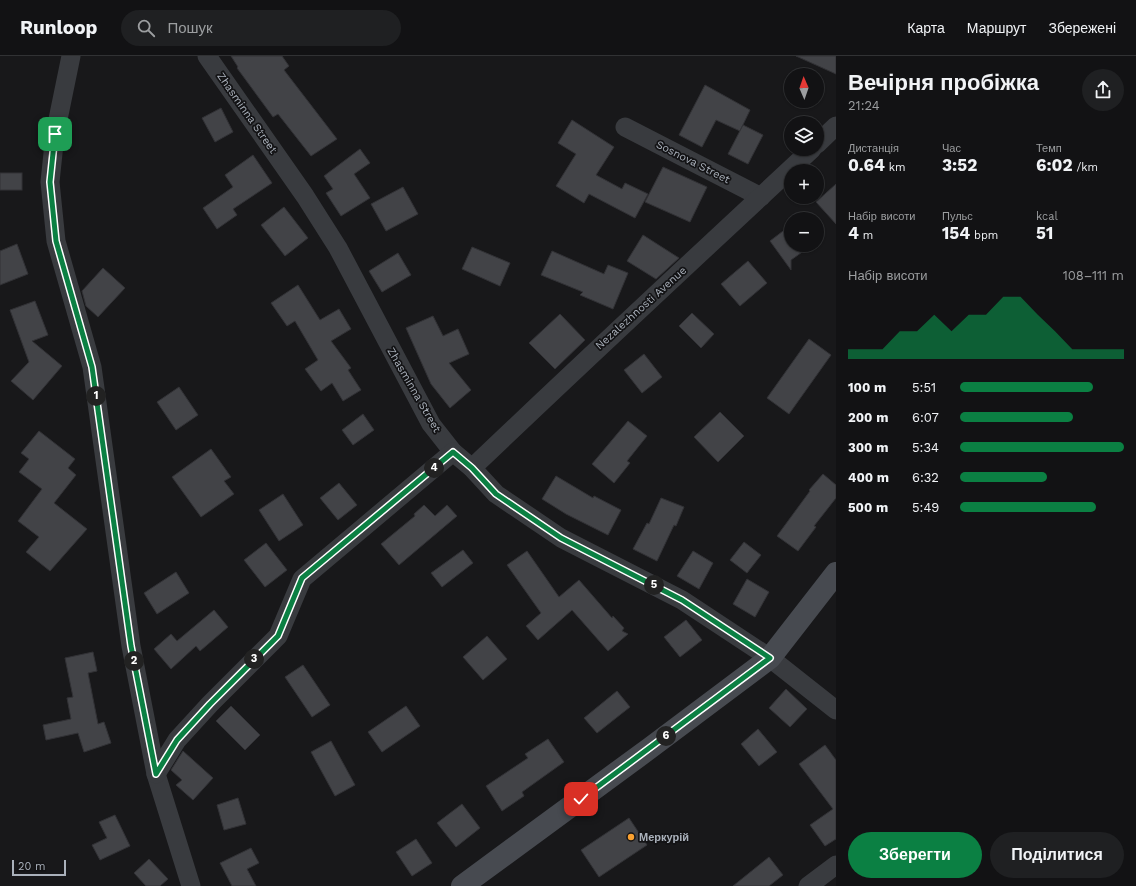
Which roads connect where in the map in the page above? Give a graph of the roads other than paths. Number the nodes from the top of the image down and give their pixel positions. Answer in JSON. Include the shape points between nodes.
{"nodes":[{"id":1,"x":71,"y":56,"type":"edge"},
{"id":2,"x":207,"y":56,"type":"edge"},
{"id":3,"x":836,"y":126,"type":"edge"},
{"id":4,"x":625,"y":127,"type":"dead end"},
{"id":5,"x":824,"y":137,"type":"edge"},
{"id":6,"x":804,"y":156,"type":"edge"},
{"id":7,"x":760,"y":197,"type":"junction"},
{"id":8,"x":453,"y":452,"type":"junction"},
{"id":9,"x":472,"y":468,"type":"junction"},
{"id":10,"x":836,"y":573,"type":"edge"},
{"id":11,"x":770,"y":658,"type":"junction"},
{"id":12,"x":836,"y":710,"type":"edge"},
{"id":13,"x":156,"y":774,"type":"junction"},
{"id":14,"x":836,"y":865,"type":"edge"},
{"id":15,"x":191,"y":886,"type":"edge"},
{"id":16,"x":462,"y":886,"type":"edge"},
{"id":17,"x":808,"y":886,"type":"edge"}],
"edges":[{"from":1,"to":13,"type":"street","via":[[55,134],[50,182],[56,241],[92,367],[131,646]]},
{"from":2,"to":8,"type":"street","name":"Zhasminna Street","via":[[305,196],[338,248],[431,424]]},
{"from":3,"to":5,"type":"street"},
{"from":4,"to":7,"type":"street","name":"Sosnova Street"},
{"from":6,"to":7,"type":"street","name":"Nezalezhnosti Avenue"},
{"from":7,"to":9,"type":"street","name":"Nezalezhnosti Avenue"},
{"from":8,"to":9,"type":"street","name":"Zhasminna Street"},
{"from":8,"to":13,"type":"street","via":[[302,578],[278,636],[177,740]]},
{"from":9,"to":11,"type":"street","name":"Zhasminna Street","via":[[496,494],[561,538],[682,600]]},
{"from":10,"to":11,"type":"main road"},
{"from":11,"to":12,"type":"street","name":"Zhasminna Street"},
{"from":11,"to":16,"type":"main road"},
{"from":13,"to":15,"type":"street"},
{"from":14,"to":17,"type":"street"}]}
